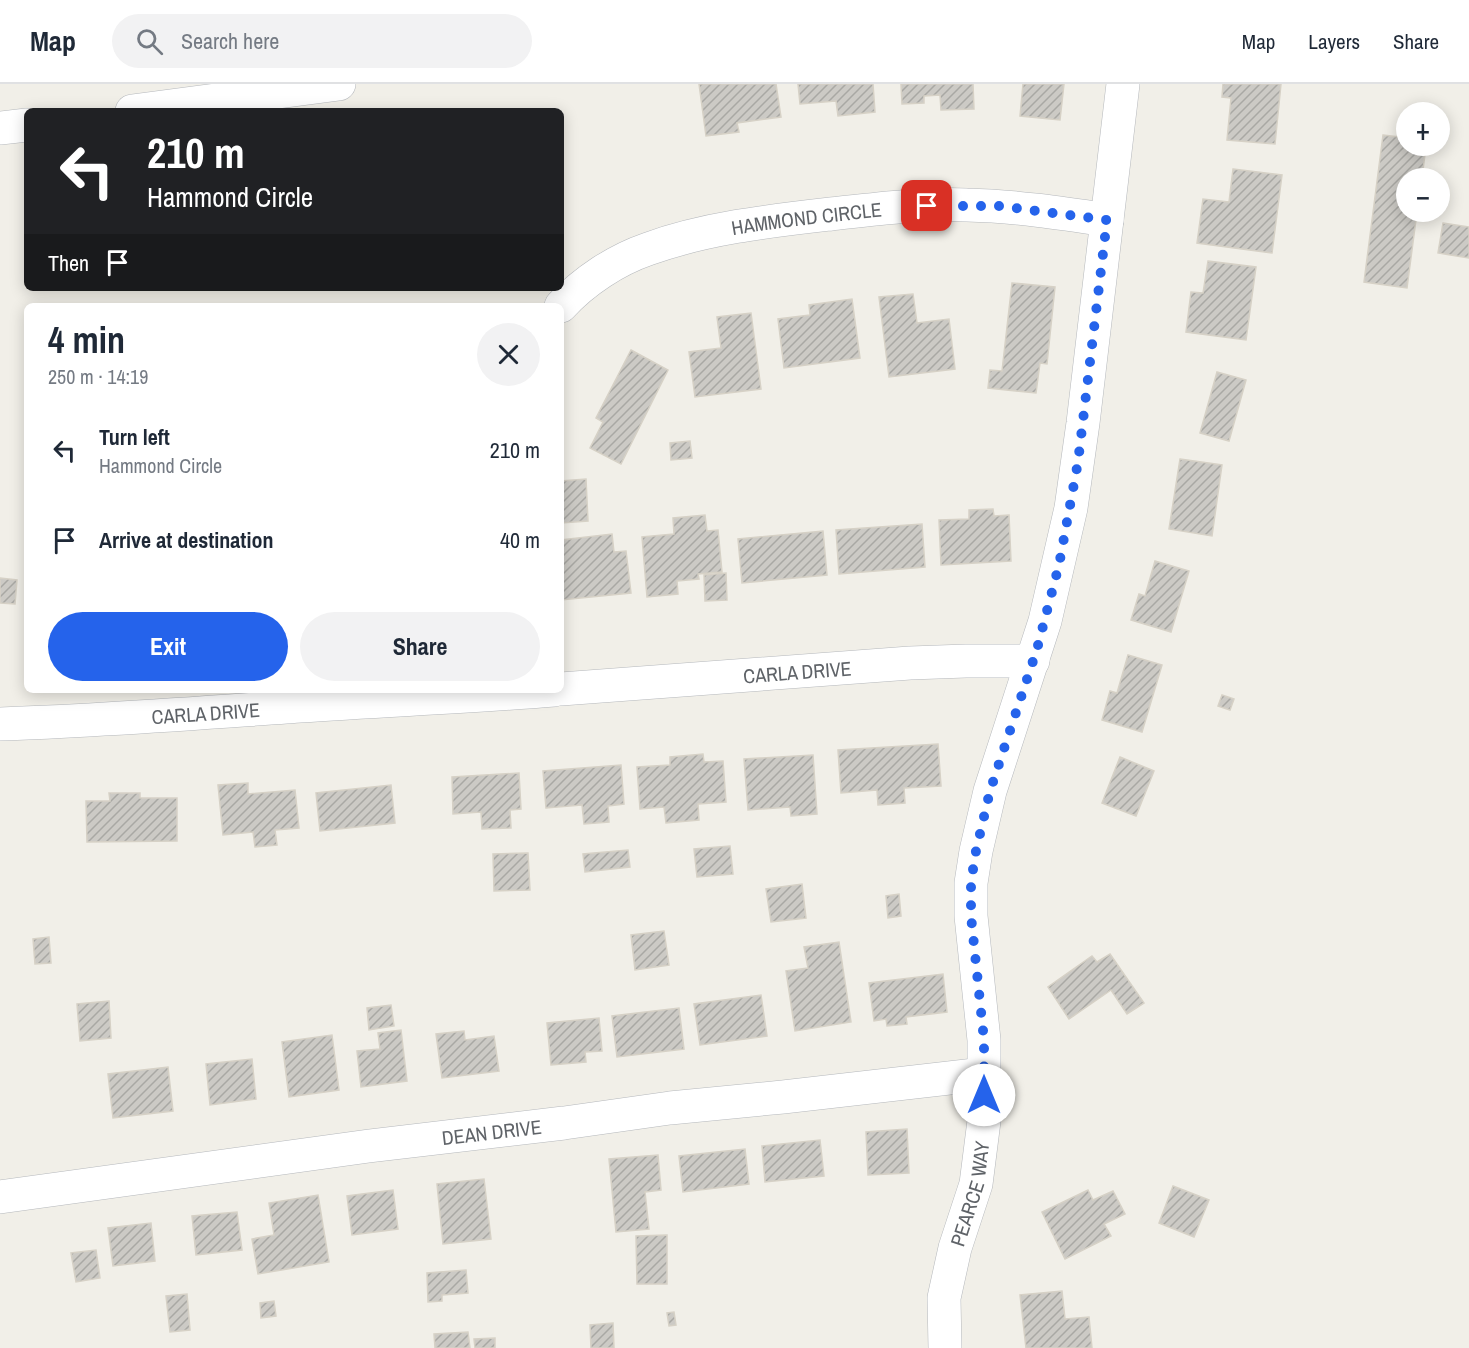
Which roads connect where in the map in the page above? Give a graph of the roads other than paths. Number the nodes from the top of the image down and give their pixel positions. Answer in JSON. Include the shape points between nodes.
{"nodes":[{"id":1,"x":339,"y":84,"type":"edge"},
{"id":2,"x":1123,"y":84,"type":"edge"},
{"id":3,"x":155,"y":108,"type":"edge"},
{"id":4,"x":24,"y":125,"type":"edge"},
{"id":5,"x":0,"y":128,"type":"edge"},
{"id":6,"x":1107,"y":220,"type":"junction"},
{"id":7,"x":564,"y":303,"type":"edge"},
{"id":8,"x":1033,"y":662,"type":"junction"},
{"id":9,"x":564,"y":689,"type":"edge"},
{"id":10,"x":487,"y":693,"type":"edge"},
{"id":11,"x":0,"y":724,"type":"edge"},
{"id":12,"x":984,"y":1074,"type":"junction"},
{"id":13,"x":0,"y":1197,"type":"edge"},
{"id":14,"x":945,"y":1348,"type":"edge"}],
"edges":[{"from":1,"to":3,"type":"street"},
{"from":2,"to":6,"type":"street","name":"PEARCE WAY"},
{"from":4,"to":5,"type":"street"},
{"from":6,"to":7,"type":"street","name":"HAMMOND CIRCLE","via":[[964,205],[850,212],[741,226],[646,249],[590,280]]},
{"from":6,"to":8,"type":"street","name":"PEARCE WAY","via":[[1071,508]]},
{"from":8,"to":9,"type":"street","name":"CARLA DRIVE","via":[[910,663]]},
{"from":8,"to":12,"type":"street","name":"PEARCE WAY","via":[[981,821],[971,882]]},
{"from":10,"to":11,"type":"street","name":"CARLA DRIVE"},
{"from":12,"to":13,"type":"street","name":"DEAN DRIVE","via":[[670,1108]]},
{"from":12,"to":14,"type":"street","name":"PEARCE WAY","via":[[979,1164],[944,1298]]}]}
